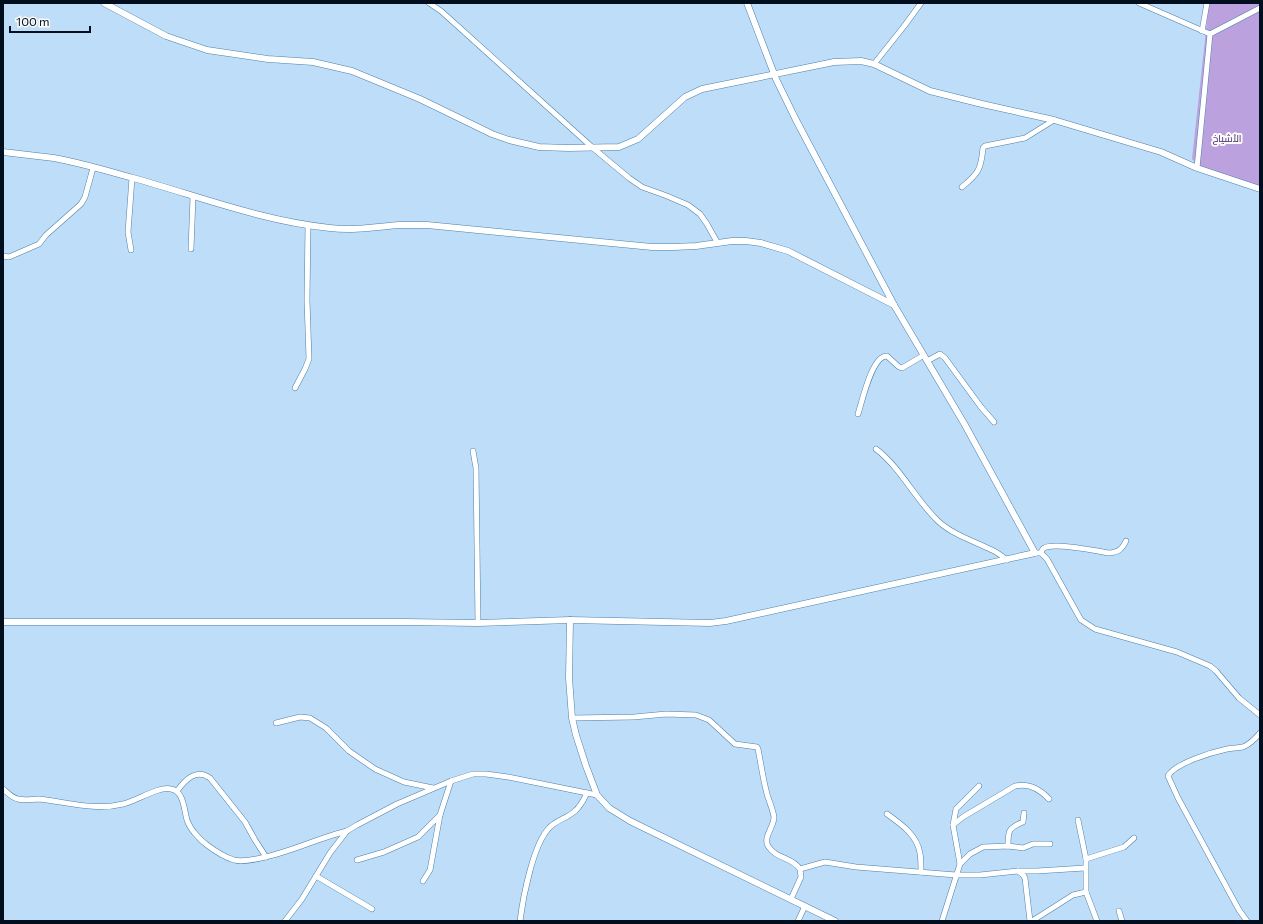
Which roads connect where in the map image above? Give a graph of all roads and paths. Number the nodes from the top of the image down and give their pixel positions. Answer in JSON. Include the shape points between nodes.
{"nodes":[{"id":1,"x":104,"y":3,"type":"edge"},
{"id":2,"x":429,"y":3,"type":"edge"},
{"id":3,"x":747,"y":3,"type":"edge"},
{"id":4,"x":921,"y":3,"type":"edge"},
{"id":5,"x":1139,"y":3,"type":"edge"},
{"id":6,"x":1206,"y":3,"type":"edge"},
{"id":7,"x":1260,"y":8,"type":"edge"},
{"id":8,"x":1202,"y":31,"type":"junction"},
{"id":9,"x":1210,"y":34,"type":"junction"},
{"id":10,"x":874,"y":64,"type":"junction"},
{"id":11,"x":774,"y":75,"type":"junction"},
{"id":12,"x":1054,"y":120,"type":"junction"},
{"id":13,"x":593,"y":148,"type":"junction"},
{"id":14,"x":3,"y":152,"type":"edge"},
{"id":15,"x":93,"y":168,"type":"junction"},
{"id":16,"x":1197,"y":168,"type":"junction"},
{"id":17,"x":132,"y":178,"type":"junction"},
{"id":18,"x":962,"y":187,"type":"dead end"},
{"id":19,"x":1260,"y":189,"type":"edge"},
{"id":20,"x":193,"y":197,"type":"junction"},
{"id":21,"x":308,"y":225,"type":"junction"},
{"id":22,"x":717,"y":242,"type":"junction"},
{"id":23,"x":191,"y":249,"type":"dead end"},
{"id":24,"x":131,"y":250,"type":"dead end"},
{"id":25,"x":3,"y":256,"type":"edge"},
{"id":26,"x":894,"y":305,"type":"junction"},
{"id":27,"x":925,"y":358,"type":"junction"},
{"id":28,"x":295,"y":388,"type":"dead end"},
{"id":29,"x":858,"y":414,"type":"dead end"},
{"id":30,"x":994,"y":422,"type":"dead end"},
{"id":31,"x":876,"y":448,"type":"dead end"},
{"id":32,"x":473,"y":451,"type":"dead end"},
{"id":33,"x":1126,"y":541,"type":"dead end"},
{"id":34,"x":1038,"y":553,"type":"junction"},
{"id":35,"x":1007,"y":560,"type":"junction"},
{"id":36,"x":570,"y":620,"type":"junction"},
{"id":37,"x":3,"y":622,"type":"edge"},
{"id":38,"x":478,"y":623,"type":"junction"},
{"id":39,"x":1260,"y":715,"type":"edge"},
{"id":40,"x":572,"y":718,"type":"junction"},
{"id":41,"x":276,"y":723,"type":"dead end"},
{"id":42,"x":1260,"y":733,"type":"edge"},
{"id":43,"x":451,"y":781,"type":"junction"},
{"id":44,"x":979,"y":786,"type":"dead end"},
{"id":45,"x":434,"y":788,"type":"junction"},
{"id":46,"x":3,"y":789,"type":"edge"},
{"id":47,"x":177,"y":791,"type":"junction"},
{"id":48,"x":588,"y":793,"type":"junction"},
{"id":49,"x":598,"y":795,"type":"junction"},
{"id":50,"x":1049,"y":798,"type":"dead end"},
{"id":51,"x":1024,"y":813,"type":"dead end"},
{"id":52,"x":887,"y":814,"type":"dead end"},
{"id":53,"x":440,"y":815,"type":"junction"},
{"id":54,"x":1078,"y":820,"type":"dead end"},
{"id":55,"x":953,"y":825,"type":"junction"},
{"id":56,"x":347,"y":831,"type":"junction"},
{"id":57,"x":1134,"y":838,"type":"dead end"},
{"id":58,"x":1050,"y":844,"type":"dead end"},
{"id":59,"x":1008,"y":846,"type":"junction"},
{"id":60,"x":266,"y":857,"type":"junction"},
{"id":61,"x":1086,"y":859,"type":"junction"},
{"id":62,"x":357,"y":860,"type":"dead end"},
{"id":63,"x":960,"y":864,"type":"junction"},
{"id":64,"x":1085,"y":868,"type":"junction"},
{"id":65,"x":800,"y":869,"type":"junction"},
{"id":66,"x":1018,"y":871,"type":"junction"},
{"id":67,"x":921,"y":872,"type":"junction"},
{"id":68,"x":956,"y":875,"type":"junction"},
{"id":69,"x":316,"y":876,"type":"junction"},
{"id":70,"x":423,"y":881,"type":"dead end"},
{"id":71,"x":1086,"y":892,"type":"junction"},
{"id":72,"x":791,"y":899,"type":"junction"},
{"id":73,"x":805,"y":906,"type":"junction"},
{"id":74,"x":372,"y":909,"type":"dead end"},
{"id":75,"x":1119,"y":911,"type":"dead end"},
{"id":76,"x":285,"y":921,"type":"edge"},
{"id":77,"x":520,"y":921,"type":"edge"},
{"id":78,"x":798,"y":921,"type":"edge"},
{"id":79,"x":835,"y":921,"type":"edge"},
{"id":80,"x":942,"y":921,"type":"edge"},
{"id":81,"x":1031,"y":921,"type":"edge"},
{"id":82,"x":1097,"y":921,"type":"edge"},
{"id":83,"x":1122,"y":921,"type":"edge"},
{"id":84,"x":1247,"y":921,"type":"edge"}],
"edges":[{"from":1,"to":13,"type":"street","via":[[166,36],[207,50],[268,59],[313,62],[352,71],[509,140],[539,147]]},
{"from":2,"to":13,"type":"street"},
{"from":3,"to":11,"type":"street"},
{"from":4,"to":10,"type":"street"},
{"from":5,"to":8,"type":"street"},
{"from":6,"to":8,"type":"street"},
{"from":7,"to":9,"type":"street"},
{"from":8,"to":9,"type":"street"},
{"from":9,"to":16,"type":"street"},
{"from":10,"to":11,"type":"street","via":[[860,61],[834,62]]},
{"from":10,"to":12,"type":"street","via":[[930,91]]},
{"from":11,"to":13,"type":"street","via":[[702,89],[685,96],[638,139],[619,147]]},
{"from":11,"to":26,"type":"street"},
{"from":12,"to":16,"type":"street","via":[[1161,152]]},
{"from":12,"to":18,"type":"street","via":[[1025,138],[985,146],[981,167]]},
{"from":13,"to":22,"type":"street","via":[[642,187],[681,202],[700,214]]},
{"from":14,"to":15,"type":"street","via":[[56,159]]},
{"from":15,"to":17,"type":"street"},
{"from":15,"to":25,"type":"street","via":[[83,201],[77,208],[38,245],[9,257]]},
{"from":16,"to":19,"type":"street"},
{"from":17,"to":20,"type":"street"},
{"from":17,"to":24,"type":"street","via":[[128,232]]},
{"from":20,"to":21,"type":"street"},
{"from":20,"to":23,"type":"street"},
{"from":21,"to":22,"type":"street","via":[[354,229],[426,225],[652,247]]},
{"from":21,"to":28,"type":"street","via":[[309,359]]},
{"from":22,"to":26,"type":"street","via":[[746,241],[788,251]]},
{"from":26,"to":27,"type":"street"},
{"from":27,"to":29,"type":"street","via":[[902,368],[887,356],[881,358],[874,366]]},
{"from":27,"to":30,"type":"street","via":[[940,354],[945,358]]},
{"from":27,"to":34,"type":"street"},
{"from":31,"to":35,"type":"street","via":[[895,466],[942,524]]},
{"from":32,"to":38,"type":"street","via":[[476,468]]},
{"from":33,"to":34,"type":"street","via":[[1120,551],[1115,553],[1057,545],[1046,547]]},
{"from":34,"to":35,"type":"street"},
{"from":34,"to":39,"type":"street","via":[[1047,559],[1081,620],[1087,625],[1177,652],[1210,666],[1239,698]]},
{"from":35,"to":36,"type":"street","via":[[726,621],[710,623]]},
{"from":36,"to":38,"type":"street"},
{"from":36,"to":40,"type":"street","via":[[569,678]]},
{"from":37,"to":38,"type":"street"},
{"from":40,"to":49,"type":"street","via":[[582,755]]},
{"from":40,"to":65,"type":"street","via":[[696,715],[709,720],[735,744],[757,747],[774,819],[767,843],[770,850],[792,861]]},
{"from":41,"to":45,"type":"street","via":[[300,717],[310,718],[326,728],[349,750],[375,769],[404,782]]},
{"from":42,"to":84,"type":"street","via":[[1243,747],[1225,750],[1174,768],[1168,776],[1181,805]]},
{"from":43,"to":45,"type":"street"},
{"from":43,"to":48,"type":"street","via":[[473,774],[486,774]]},
{"from":43,"to":53,"type":"street"},
{"from":44,"to":55,"type":"street","via":[[956,809]]},
{"from":45,"to":56,"type":"street","via":[[397,804]]},
{"from":46,"to":47,"type":"street","via":[[20,800],[91,807],[125,804],[163,789]]},
{"from":47,"to":60,"type":"street","via":[[190,826],[209,846],[232,860],[244,861]]},
{"from":47,"to":60,"type":"street","via":[[195,775],[202,774],[210,778],[245,822]]},
{"from":48,"to":49,"type":"street"},
{"from":48,"to":77,"type":"street","via":[[574,812],[550,827],[538,846],[523,898]]},
{"from":49,"to":72,"type":"street","via":[[609,808],[630,821]]},
{"from":50,"to":55,"type":"street","via":[[1035,788],[1015,786]]},
{"from":51,"to":59,"type":"street","via":[[1023,822],[1008,832]]},
{"from":52,"to":67,"type":"street","via":[[913,836],[920,852]]},
{"from":53,"to":62,"type":"street","via":[[418,837],[384,852]]},
{"from":53,"to":70,"type":"street","via":[[430,870]]},
{"from":54,"to":61,"type":"street"},
{"from":55,"to":63,"type":"street"},
{"from":56,"to":60,"type":"street"},
{"from":56,"to":69,"type":"street"},
{"from":57,"to":61,"type":"street","via":[[1124,847]]},
{"from":58,"to":59,"type":"street","via":[[1033,844],[1023,848]]},
{"from":59,"to":63,"type":"street","via":[[983,847]]},
{"from":61,"to":64,"type":"street"},
{"from":63,"to":68,"type":"street"},
{"from":64,"to":66,"type":"street"},
{"from":64,"to":71,"type":"street"},
{"from":65,"to":67,"type":"street","via":[[825,862]]},
{"from":65,"to":72,"type":"street","via":[[801,878]]},
{"from":66,"to":68,"type":"street"},
{"from":66,"to":81,"type":"street","via":[[1025,878]]},
{"from":67,"to":68,"type":"street"},
{"from":68,"to":80,"type":"street"},
{"from":69,"to":74,"type":"street"},
{"from":69,"to":76,"type":"street"},
{"from":71,"to":81,"type":"street","via":[[1073,895]]},
{"from":71,"to":82,"type":"street"},
{"from":72,"to":73,"type":"street"},
{"from":73,"to":78,"type":"street"},
{"from":73,"to":79,"type":"street"},
{"from":75,"to":83,"type":"street"}]}
